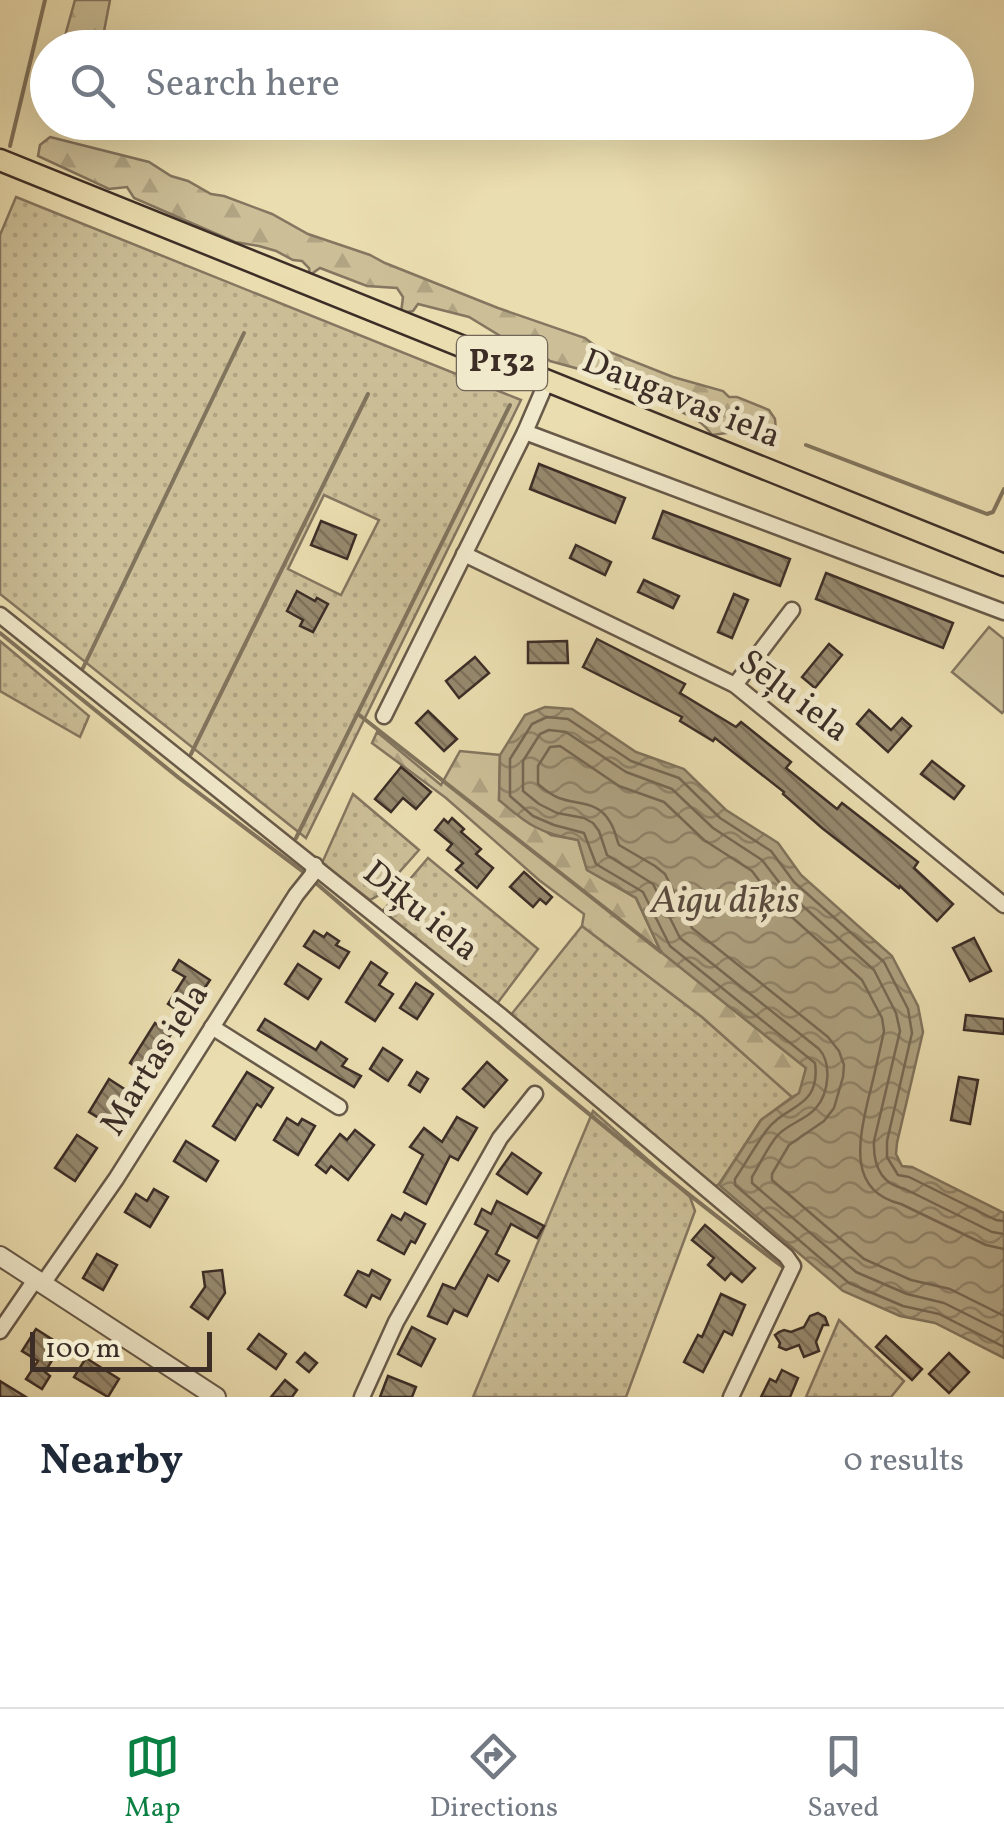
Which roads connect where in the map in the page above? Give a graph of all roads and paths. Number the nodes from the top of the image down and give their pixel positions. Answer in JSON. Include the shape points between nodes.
{"nodes":[{"id":1,"x":0,"y":160,"type":"edge"},
{"id":2,"x":547,"y":381,"type":"junction"},
{"id":3,"x":525,"y":432,"type":"junction"},
{"id":4,"x":464,"y":554,"type":"junction"},
{"id":5,"x":1004,"y":564,"type":"edge"},
{"id":6,"x":792,"y":610,"type":"dead end"},
{"id":7,"x":1004,"y":612,"type":"edge"},
{"id":8,"x":0,"y":615,"type":"edge"},
{"id":9,"x":735,"y":685,"type":"junction"},
{"id":10,"x":384,"y":716,"type":"dead end"},
{"id":11,"x":314,"y":865,"type":"junction"},
{"id":12,"x":1003,"y":901,"type":"edge"},
{"id":13,"x":212,"y":1028,"type":"junction"},
{"id":14,"x":535,"y":1094,"type":"dead end"},
{"id":15,"x":338,"y":1107,"type":"dead end"},
{"id":16,"x":0,"y":1256,"type":"edge"},
{"id":17,"x":39,"y":1282,"type":"junction"},
{"id":18,"x":0,"y":1332,"type":"edge"},
{"id":19,"x":212,"y":1396,"type":"edge"},
{"id":20,"x":362,"y":1397,"type":"edge"},
{"id":21,"x":730,"y":1397,"type":"edge"}],
"edges":[{"from":1,"to":2,"type":"main road","name":"Daugavas iela","number":"P132"},
{"from":2,"to":3,"type":"street"},
{"from":2,"to":5,"type":"main road","name":"Daugavas iela","number":"P132"},
{"from":3,"to":4,"type":"street"},
{"from":3,"to":7,"type":"street"},
{"from":4,"to":9,"type":"street","name":"Sēļu iela"},
{"from":4,"to":10,"type":"street"},
{"from":6,"to":9,"type":"street"},
{"from":8,"to":11,"type":"street","name":"Dīķu iela"},
{"from":9,"to":12,"type":"street","name":"Sēļu iela"},
{"from":11,"to":13,"type":"street","name":"Martas iela"},
{"from":11,"to":21,"type":"street","name":"Dīķu iela","via":[[786,1256],[793,1266]]},
{"from":13,"to":15,"type":"street"},
{"from":13,"to":17,"type":"street","name":"Martas iela","via":[[116,1178]]},
{"from":14,"to":20,"type":"street","via":[[500,1138],[396,1322]]},
{"from":16,"to":17,"type":"street"},
{"from":17,"to":18,"type":"street","name":"Martas iela"},
{"from":17,"to":19,"type":"street"}]}
